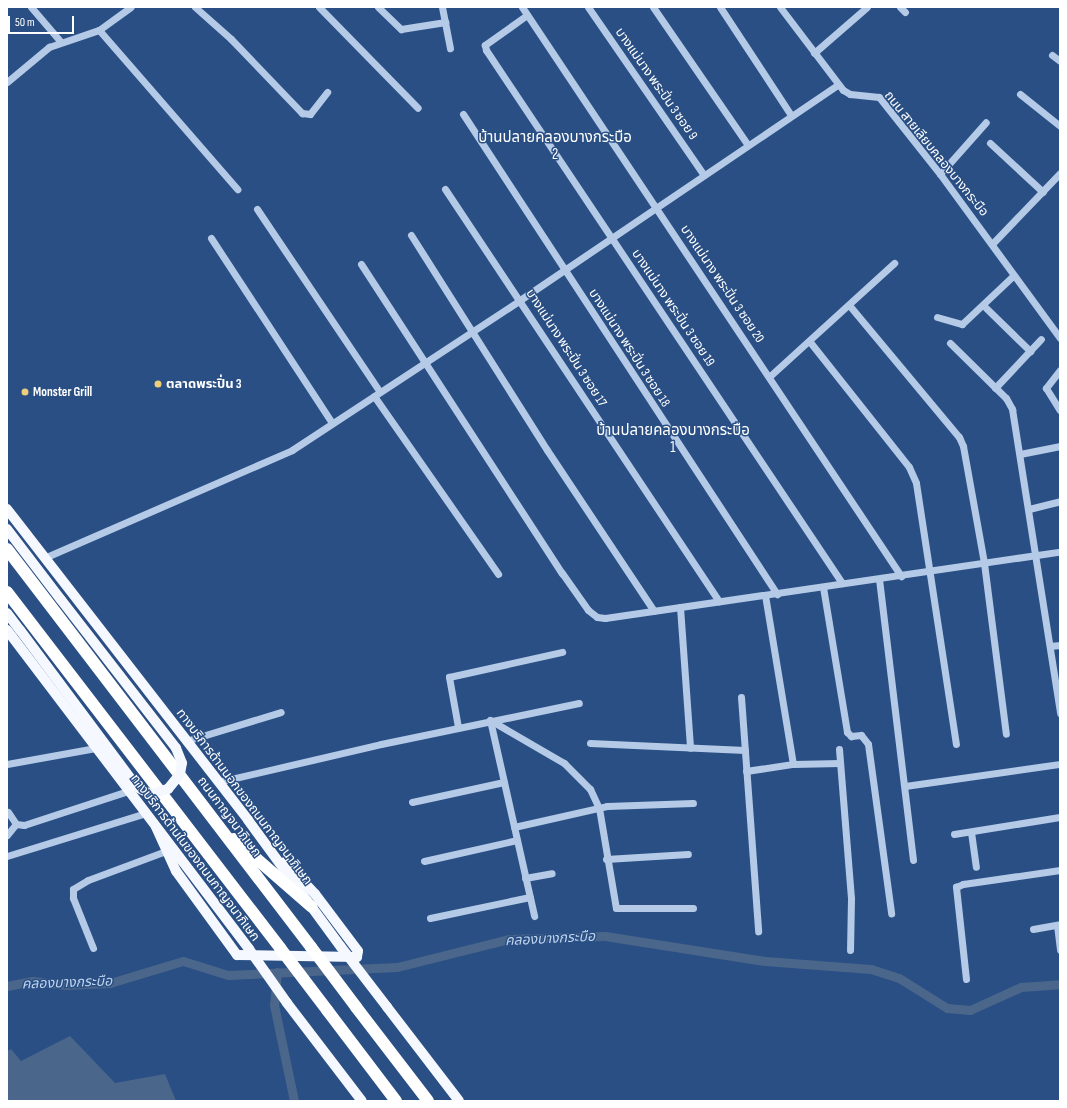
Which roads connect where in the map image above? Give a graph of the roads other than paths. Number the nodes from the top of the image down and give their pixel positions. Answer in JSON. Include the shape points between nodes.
{"nodes":[{"id":1,"x":31,"y":7,"type":"edge"},
{"id":2,"x":131,"y":7,"type":"edge"},
{"id":3,"x":196,"y":7,"type":"edge"},
{"id":4,"x":318,"y":7,"type":"edge"},
{"id":5,"x":378,"y":7,"type":"edge"},
{"id":6,"x":442,"y":7,"type":"edge"},
{"id":7,"x":522,"y":7,"type":"edge"},
{"id":8,"x":588,"y":7,"type":"edge"},
{"id":9,"x":653,"y":7,"type":"edge"},
{"id":10,"x":720,"y":7,"type":"edge"},
{"id":11,"x":780,"y":7,"type":"edge"},
{"id":12,"x":867,"y":7,"type":"edge"},
{"id":13,"x":900,"y":7,"type":"edge"},
{"id":14,"x":905,"y":12,"type":"dead end"},
{"id":15,"x":527,"y":15,"type":"junction"},
{"id":16,"x":445,"y":22,"type":"junction"},
{"id":17,"x":99,"y":30,"type":"junction"},
{"id":18,"x":61,"y":42,"type":"junction"},
{"id":19,"x":450,"y":48,"type":"dead end"},
{"id":20,"x":814,"y":53,"type":"junction"},
{"id":21,"x":1052,"y":55,"type":"dead end"},
{"id":22,"x":1060,"y":61,"type":"edge"},
{"id":23,"x":7,"y":82,"type":"edge"},
{"id":24,"x":838,"y":85,"type":"junction"},
{"id":25,"x":327,"y":92,"type":"dead end"},
{"id":26,"x":1020,"y":94,"type":"dead end"},
{"id":27,"x":418,"y":108,"type":"dead end"},
{"id":28,"x":464,"y":114,"type":"dead end"},
{"id":29,"x":792,"y":115,"type":"junction"},
{"id":30,"x":986,"y":122,"type":"dead end"},
{"id":31,"x":1060,"y":126,"type":"edge"},
{"id":32,"x":990,"y":143,"type":"dead end"},
{"id":33,"x":747,"y":144,"type":"junction"},
{"id":34,"x":1060,"y":173,"type":"edge"},
{"id":35,"x":940,"y":174,"type":"junction"},
{"id":36,"x":704,"y":175,"type":"junction"},
{"id":37,"x":237,"y":189,"type":"dead end"},
{"id":38,"x":445,"y":189,"type":"dead end"},
{"id":39,"x":1043,"y":192,"type":"junction"},
{"id":40,"x":657,"y":208,"type":"junction"},
{"id":41,"x":257,"y":209,"type":"dead end"},
{"id":42,"x":411,"y":235,"type":"dead end"},
{"id":43,"x":211,"y":238,"type":"dead end"},
{"id":44,"x":611,"y":238,"type":"junction"},
{"id":45,"x":992,"y":244,"type":"junction"},
{"id":46,"x":894,"y":263,"type":"dead end"},
{"id":47,"x":361,"y":264,"type":"dead end"},
{"id":48,"x":565,"y":269,"type":"junction"},
{"id":49,"x":1014,"y":275,"type":"junction"},
{"id":50,"x":520,"y":300,"type":"junction"},
{"id":51,"x":849,"y":305,"type":"junction"},
{"id":52,"x":986,"y":308,"type":"dead end"},
{"id":53,"x":937,"y":317,"type":"dead end"},
{"id":54,"x":472,"y":330,"type":"junction"},
{"id":55,"x":1060,"y":338,"type":"edge"},
{"id":56,"x":1041,"y":339,"type":"dead end"},
{"id":57,"x":810,"y":342,"type":"junction"},
{"id":58,"x":950,"y":344,"type":"dead end"},
{"id":59,"x":1030,"y":351,"type":"junction"},
{"id":60,"x":425,"y":362,"type":"junction"},
{"id":61,"x":1060,"y":370,"type":"edge"},
{"id":62,"x":770,"y":376,"type":"junction"},
{"id":63,"x":995,"y":388,"type":"junction"},
{"id":64,"x":377,"y":394,"type":"junction"},
{"id":65,"x":1060,"y":410,"type":"edge"},
{"id":66,"x":332,"y":423,"type":"junction"},
{"id":67,"x":1060,"y":446,"type":"edge"},
{"id":68,"x":1020,"y":454,"type":"junction"},
{"id":69,"x":1060,"y":501,"type":"edge"},
{"id":70,"x":7,"y":509,"type":"edge"},
{"id":71,"x":1029,"y":509,"type":"junction"},
{"id":72,"x":7,"y":529,"type":"edge"},
{"id":73,"x":7,"y":549,"type":"edge"},
{"id":74,"x":1060,"y":552,"type":"edge"},
{"id":75,"x":1034,"y":554,"type":"junction"},
{"id":76,"x":44,"y":558,"type":"junction"},
{"id":77,"x":984,"y":564,"type":"junction"},
{"id":78,"x":931,"y":571,"type":"junction"},
{"id":79,"x":498,"y":574,"type":"dead end"},
{"id":80,"x":901,"y":576,"type":"junction"},
{"id":81,"x":878,"y":579,"type":"junction"},
{"id":82,"x":842,"y":584,"type":"junction"},
{"id":83,"x":823,"y":587,"type":"junction"},
{"id":84,"x":7,"y":592,"type":"edge"},
{"id":85,"x":777,"y":594,"type":"junction"},
{"id":86,"x":765,"y":595,"type":"junction"},
{"id":87,"x":719,"y":601,"type":"junction"},
{"id":88,"x":680,"y":607,"type":"junction"},
{"id":89,"x":654,"y":611,"type":"junction"},
{"id":90,"x":7,"y":613,"type":"edge"},
{"id":91,"x":7,"y":630,"type":"edge"},
{"id":92,"x":1060,"y":645,"type":"edge"},
{"id":93,"x":1050,"y":646,"type":"junction"},
{"id":94,"x":562,"y":652,"type":"dead end"},
{"id":95,"x":741,"y":697,"type":"dead end"},
{"id":96,"x":1059,"y":700,"type":"edge"},
{"id":97,"x":579,"y":703,"type":"dead end"},
{"id":98,"x":281,"y":712,"type":"dead end"},
{"id":99,"x":1060,"y":713,"type":"edge"},
{"id":100,"x":490,"y":720,"type":"junction"},
{"id":101,"x":458,"y":727,"type":"junction"},
{"id":102,"x":1006,"y":734,"type":"dead end"},
{"id":103,"x":186,"y":741,"type":"junction"},
{"id":104,"x":590,"y":743,"type":"dead end"},
{"id":105,"x":956,"y":744,"type":"dead end"},
{"id":106,"x":96,"y":748,"type":"junction"},
{"id":107,"x":690,"y":748,"type":"junction"},
{"id":108,"x":839,"y":749,"type":"dead end"},
{"id":109,"x":745,"y":750,"type":"junction"},
{"id":110,"x":840,"y":763,"type":"junction"},
{"id":111,"x":7,"y":764,"type":"edge"},
{"id":112,"x":793,"y":764,"type":"junction"},
{"id":113,"x":1060,"y":764,"type":"edge"},
{"id":114,"x":746,"y":771,"type":"junction"},
{"id":115,"x":218,"y":782,"type":"junction"},
{"id":116,"x":504,"y":782,"type":"junction"},
{"id":117,"x":905,"y":786,"type":"junction"},
{"id":118,"x":128,"y":791,"type":"junction"},
{"id":119,"x":412,"y":802,"type":"dead end"},
{"id":120,"x":693,"y":803,"type":"dead end"},
{"id":121,"x":599,"y":808,"type":"junction"},
{"id":122,"x":8,"y":812,"type":"dead end"},
{"id":123,"x":146,"y":813,"type":"junction"},
{"id":124,"x":1060,"y":817,"type":"edge"},
{"id":125,"x":214,"y":820,"type":"junction"},
{"id":126,"x":16,"y":824,"type":"junction"},
{"id":127,"x":156,"y":827,"type":"junction"},
{"id":128,"x":514,"y":827,"type":"junction"},
{"id":129,"x":971,"y":832,"type":"junction"},
{"id":130,"x":954,"y":834,"type":"dead end"},
{"id":131,"x":7,"y":835,"type":"edge"},
{"id":132,"x":517,"y":840,"type":"junction"},
{"id":133,"x":270,"y":849,"type":"junction"},
{"id":134,"x":166,"y":851,"type":"junction"},
{"id":135,"x":688,"y":854,"type":"dead end"},
{"id":136,"x":7,"y":856,"type":"edge"},
{"id":137,"x":606,"y":859,"type":"junction"},
{"id":138,"x":913,"y":860,"type":"dead end"},
{"id":139,"x":424,"y":861,"type":"dead end"},
{"id":140,"x":976,"y":867,"type":"dead end"},
{"id":141,"x":1060,"y":870,"type":"edge"},
{"id":142,"x":552,"y":873,"type":"dead end"},
{"id":143,"x":526,"y":878,"type":"junction"},
{"id":144,"x":530,"y":897,"type":"junction"},
{"id":145,"x":312,"y":907,"type":"junction"},
{"id":146,"x":693,"y":908,"type":"dead end"},
{"id":147,"x":891,"y":913,"type":"dead end"},
{"id":148,"x":534,"y":916,"type":"dead end"},
{"id":149,"x":430,"y":918,"type":"dead end"},
{"id":150,"x":1059,"y":925,"type":"edge"},
{"id":151,"x":1033,"y":929,"type":"dead end"},
{"id":152,"x":758,"y":931,"type":"dead end"},
{"id":153,"x":93,"y":948,"type":"dead end"},
{"id":154,"x":850,"y":950,"type":"dead end"},
{"id":155,"x":1060,"y":950,"type":"edge"},
{"id":156,"x":966,"y":979,"type":"dead end"},
{"id":157,"x":362,"y":1101,"type":"edge"},
{"id":158,"x":396,"y":1101,"type":"edge"},
{"id":159,"x":428,"y":1101,"type":"edge"},
{"id":160,"x":459,"y":1101,"type":"edge"}],
"edges":[{"from":1,"to":18,"type":"street"},
{"from":2,"to":17,"type":"street"},
{"from":3,"to":25,"type":"street","via":[[302,113],[310,114]]},
{"from":4,"to":27,"type":"street"},
{"from":5,"to":16,"type":"street","via":[[401,29]]},
{"from":6,"to":16,"type":"street"},
{"from":7,"to":15,"type":"street","name":"บางแม่นาง พระปิ่น 3 ซอย 20"},
{"from":8,"to":36,"type":"street","name":"บางแม่นาง พระปิ่น 3 ซอย 9"},
{"from":9,"to":33,"type":"street"},
{"from":10,"to":29,"type":"street"},
{"from":11,"to":20,"type":"street","name":"ถนน สายเลียบคลองบางกระบือ"},
{"from":12,"to":20,"type":"street"},
{"from":13,"to":14,"type":"street"},
{"from":15,"to":40,"type":"street","name":"บางแม่นาง พระปิ่น 3 ซอย 20"},
{"from":15,"to":44,"type":"street","name":"บางแม่นาง พระปิ่น 3 ซอย 19","via":[[485,44],[532,121]]},
{"from":16,"to":19,"type":"street"},
{"from":17,"to":18,"type":"street"},
{"from":17,"to":37,"type":"street"},
{"from":18,"to":23,"type":"street","via":[[38,54]]},
{"from":20,"to":24,"type":"street","name":"ถนน สายเลียบคลองบางกระบือ"},
{"from":21,"to":22,"type":"street"},
{"from":24,"to":29,"type":"street"},
{"from":24,"to":35,"type":"street","name":"ถนน สายเลียบคลองบางกระบือ","via":[[850,94],[879,97]]},
{"from":26,"to":31,"type":"street"},
{"from":28,"to":48,"type":"street","name":"บางแม่นาง พระปิ่น 3 ซอย 18"},
{"from":29,"to":33,"type":"street"},
{"from":30,"to":35,"type":"street"},
{"from":32,"to":39,"type":"street"},
{"from":33,"to":36,"type":"street"},
{"from":34,"to":39,"type":"street"},
{"from":35,"to":45,"type":"street","name":"ถนน สายเลียบคลองบางกระบือ"},
{"from":36,"to":40,"type":"street"},
{"from":38,"to":50,"type":"street","name":"บางแม่นาง พระปิ่น 3 ซอย 17"},
{"from":39,"to":45,"type":"street"},
{"from":40,"to":44,"type":"street"},
{"from":40,"to":62,"type":"street","name":"บางแม่นาง พระปิ่น 3 ซอย 20"},
{"from":41,"to":64,"type":"street"},
{"from":42,"to":54,"type":"street"},
{"from":43,"to":66,"type":"street"},
{"from":44,"to":48,"type":"street"},
{"from":44,"to":82,"type":"street","name":"บางแม่นาง พระปิ่น 3 ซอย 19"},
{"from":45,"to":49,"type":"street","name":"ถนน สายเลียบคลองบางกระบือ"},
{"from":46,"to":51,"type":"street"},
{"from":47,"to":60,"type":"street"},
{"from":48,"to":50,"type":"street"},
{"from":48,"to":85,"type":"street","name":"บางแม่นาง พระปิ่น 3 ซอย 18"},
{"from":49,"to":53,"type":"street","via":[[962,324]]},
{"from":49,"to":55,"type":"street","name":"ถนน สายเลียบคลองบางกระบือ"},
{"from":50,"to":54,"type":"street"},
{"from":50,"to":87,"type":"street","name":"บางแม่นาง พระปิ่น 3 ซอย 17"},
{"from":51,"to":57,"type":"street"},
{"from":51,"to":77,"type":"street","via":[[959,437],[963,446]]},
{"from":52,"to":59,"type":"street"},
{"from":54,"to":60,"type":"street"},
{"from":54,"to":89,"type":"street","via":[[547,450]]},
{"from":56,"to":59,"type":"street"},
{"from":57,"to":62,"type":"street"},
{"from":57,"to":78,"type":"street","via":[[913,473]]},
{"from":58,"to":63,"type":"street"},
{"from":59,"to":63,"type":"street"},
{"from":60,"to":64,"type":"street"},
{"from":60,"to":89,"type":"street","via":[[588,610],[597,617],[605,618]]},
{"from":61,"to":65,"type":"street","via":[[1046,388]]},
{"from":62,"to":80,"type":"street","name":"บางแม่นาง พระปิ่น 3 ซอย 20"},
{"from":63,"to":68,"type":"street","via":[[1010,402]]},
{"from":64,"to":66,"type":"street"},
{"from":64,"to":79,"type":"street"},
{"from":66,"to":76,"type":"street","via":[[283,455]]},
{"from":67,"to":68,"type":"street"},
{"from":68,"to":71,"type":"street"},
{"from":69,"to":71,"type":"street"},
{"from":70,"to":76,"type":"main road","name":"ทางบริการด้านนอกของถนนกาญจนาภิเษก"},
{"from":71,"to":75,"type":"street"},
{"from":72,"to":90,"type":"main road","bridge":true,"via":[[176,748],[182,763],[180,774],[168,790],[150,794],[137,788]]},
{"from":73,"to":125,"type":"highway","name":"ถนนกาญจนาภิเษก"},
{"from":74,"to":75,"type":"street"},
{"from":75,"to":77,"type":"street"},
{"from":75,"to":93,"type":"street"},
{"from":76,"to":103,"type":"main road","name":"ทางบริการด้านนอกของถนนกาญจนาภิเษก"},
{"from":77,"to":78,"type":"street"},
{"from":77,"to":102,"type":"street"},
{"from":78,"to":80,"type":"street"},
{"from":78,"to":105,"type":"street"},
{"from":80,"to":81,"type":"street"},
{"from":81,"to":82,"type":"street"},
{"from":81,"to":117,"type":"street"},
{"from":82,"to":83,"type":"street"},
{"from":83,"to":85,"type":"street"},
{"from":83,"to":147,"type":"street","via":[[847,732],[851,736],[861,735],[868,744]]},
{"from":84,"to":158,"type":"highway","bridge":true},
{"from":85,"to":86,"type":"street"},
{"from":86,"to":87,"type":"street"},
{"from":86,"to":112,"type":"street"},
{"from":87,"to":88,"type":"street"},
{"from":88,"to":89,"type":"street"},
{"from":88,"to":107,"type":"street"},
{"from":91,"to":106,"type":"main road","name":"ทางบริการด้านในของถนนกาญจนาภิเษก"},
{"from":92,"to":93,"type":"street"},
{"from":93,"to":96,"type":"street"},
{"from":94,"to":101,"type":"street","via":[[449,677]]},
{"from":95,"to":109,"type":"street"},
{"from":96,"to":99,"type":"street"},
{"from":97,"to":100,"type":"street"},
{"from":98,"to":103,"type":"street"},
{"from":100,"to":101,"type":"street"},
{"from":100,"to":116,"type":"street"},
{"from":100,"to":121,"type":"street","via":[[564,763],[590,789]]},
{"from":101,"to":115,"type":"street"},
{"from":103,"to":115,"type":"main road","name":"ทางบริการด้านนอกของถนนกาญจนาภิเษก"},
{"from":104,"to":107,"type":"street"},
{"from":106,"to":111,"type":"street"},
{"from":106,"to":118,"type":"main road","name":"ทางบริการด้านในของถนนกาญจนาภิเษก"},
{"from":107,"to":109,"type":"street"},
{"from":108,"to":110,"type":"street"},
{"from":109,"to":114,"type":"street"},
{"from":110,"to":112,"type":"street"},
{"from":110,"to":154,"type":"street","via":[[851,899]]},
{"from":112,"to":114,"type":"street"},
{"from":113,"to":117,"type":"street"},
{"from":114,"to":152,"type":"street"},
{"from":115,"to":133,"type":"main road","name":"ทางบริการด้านนอกของถนนกาญจนาภิเษก"},
{"from":116,"to":119,"type":"street"},
{"from":116,"to":128,"type":"street"},
{"from":117,"to":138,"type":"street"},
{"from":118,"to":123,"type":"main road","name":"ทางบริการด้านในของถนนกาญจนาภิเษก"},
{"from":118,"to":126,"type":"street","via":[[32,823]]},
{"from":120,"to":121,"type":"street"},
{"from":121,"to":128,"type":"street"},
{"from":121,"to":137,"type":"street"},
{"from":122,"to":126,"type":"street"},
{"from":123,"to":127,"type":"main road","name":"ทางบริการด้านในของถนนกาญจนาภิเษก"},
{"from":123,"to":136,"type":"street"},
{"from":124,"to":129,"type":"street"},
{"from":125,"to":145,"type":"highway"},
{"from":125,"to":159,"type":"highway","name":"ถนนกาญจนาภิเษก","bridge":true},
{"from":126,"to":131,"type":"street"},
{"from":127,"to":134,"type":"main road"},
{"from":127,"to":157,"type":"main road","name":"ทางบริการด้านในของถนนกาญจนาภิเษก","bridge":true},
{"from":128,"to":132,"type":"street"},
{"from":129,"to":130,"type":"street"},
{"from":129,"to":140,"type":"street"},
{"from":132,"to":139,"type":"street"},
{"from":132,"to":143,"type":"street"},
{"from":133,"to":134,"type":"main road","via":[[312,890],[358,951],[357,957],[237,955],[176,871]]},
{"from":133,"to":145,"type":"main road","name":"ทางบริการด้านนอกของถนนกาญจนาภิเษก"},
{"from":134,"to":153,"type":"street","via":[[88,880],[73,890],[73,898]]},
{"from":135,"to":137,"type":"street"},
{"from":137,"to":146,"type":"street","via":[[616,908]]},
{"from":141,"to":156,"type":"street","via":[[956,887]]},
{"from":142,"to":143,"type":"street"},
{"from":143,"to":144,"type":"street"},
{"from":144,"to":148,"type":"street"},
{"from":144,"to":149,"type":"street"},
{"from":145,"to":160,"type":"main road","name":"ทางบริการด้านนอกของถนนกาญจนาภิเษก","bridge":true},
{"from":150,"to":151,"type":"street"},
{"from":150,"to":155,"type":"street"}]}
